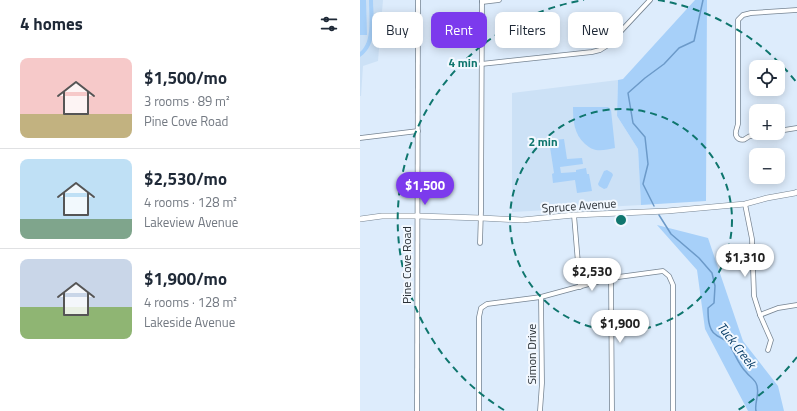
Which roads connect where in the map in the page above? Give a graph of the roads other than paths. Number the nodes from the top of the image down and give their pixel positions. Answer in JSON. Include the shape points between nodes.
{"nodes":[{"id":1,"x":418,"y":0,"type":"edge"},
{"id":2,"x":499,"y":0,"type":"edge"},
{"id":3,"x":650,"y":0,"type":"edge"},
{"id":4,"x":482,"y":1,"type":"edge"},
{"id":5,"x":797,"y":10,"type":"edge"},
{"id":6,"x":481,"y":64,"type":"junction"},
{"id":7,"x":797,"y":128,"type":"edge"},
{"id":8,"x":785,"y":130,"type":"edge"},
{"id":9,"x":418,"y":131,"type":"junction"},
{"id":10,"x":749,"y":137,"type":"edge"},
{"id":11,"x":360,"y":138,"type":"edge"},
{"id":12,"x":797,"y":192,"type":"edge"},
{"id":13,"x":745,"y":204,"type":"junction"},
{"id":14,"x":574,"y":215,"type":"junction"},
{"id":15,"x":417,"y":216,"type":"junction"},
{"id":16,"x":481,"y":218,"type":"junction"},
{"id":17,"x":360,"y":219,"type":"edge"},
{"id":18,"x":480,"y":244,"type":"dead end"},
{"id":19,"x":611,"y":278,"type":"junction"},
{"id":20,"x":580,"y":287,"type":"junction"},
{"id":21,"x":541,"y":297,"type":"junction"},
{"id":22,"x":797,"y":305,"type":"edge"},
{"id":23,"x":760,"y":315,"type":"junction"},
{"id":24,"x":768,"y":350,"type":"dead end"},
{"id":25,"x":417,"y":411,"type":"edge"},
{"id":26,"x":479,"y":411,"type":"edge"},
{"id":27,"x":540,"y":411,"type":"edge"},
{"id":28,"x":612,"y":411,"type":"edge"},
{"id":29,"x":673,"y":411,"type":"edge"}],
"edges":[{"from":1,"to":9,"type":"street","name":"Pine Cove Road"},
{"from":2,"to":4,"type":"street"},
{"from":3,"to":6,"type":"street","via":[[608,45],[600,50]]},
{"from":4,"to":6,"type":"street"},
{"from":5,"to":10,"type":"street","via":[[751,13],[743,15],[738,20],[738,124],[735,131],[739,139]]},
{"from":6,"to":16,"type":"street"},
{"from":7,"to":8,"type":"street"},
{"from":9,"to":11,"type":"street"},
{"from":9,"to":15,"type":"street","name":"Pine Cove Road"},
{"from":12,"to":13,"type":"street","name":"Spruce Avenue"},
{"from":13,"to":14,"type":"street","name":"Spruce Avenue"},
{"from":13,"to":23,"type":"street","via":[[752,239],[754,296]]},
{"from":14,"to":16,"type":"street","name":"Spruce Avenue","via":[[522,220]]},
{"from":14,"to":20,"type":"street"},
{"from":15,"to":16,"type":"street","name":"Spruce Avenue"},
{"from":15,"to":17,"type":"street","name":"Spruce Avenue"},
{"from":15,"to":25,"type":"street","name":"Pine Cove Road"},
{"from":16,"to":18,"type":"street"},
{"from":19,"to":20,"type":"street"},
{"from":19,"to":28,"type":"street"},
{"from":19,"to":29,"type":"street","via":[[663,271],[674,285]]},
{"from":20,"to":21,"type":"street"},
{"from":21,"to":26,"type":"street","via":[[486,304],[481,308]]},
{"from":21,"to":27,"type":"street","name":"Simon Drive"},
{"from":22,"to":23,"type":"street","via":[[778,308]]},
{"from":23,"to":24,"type":"street","via":[[771,340]]}]}
